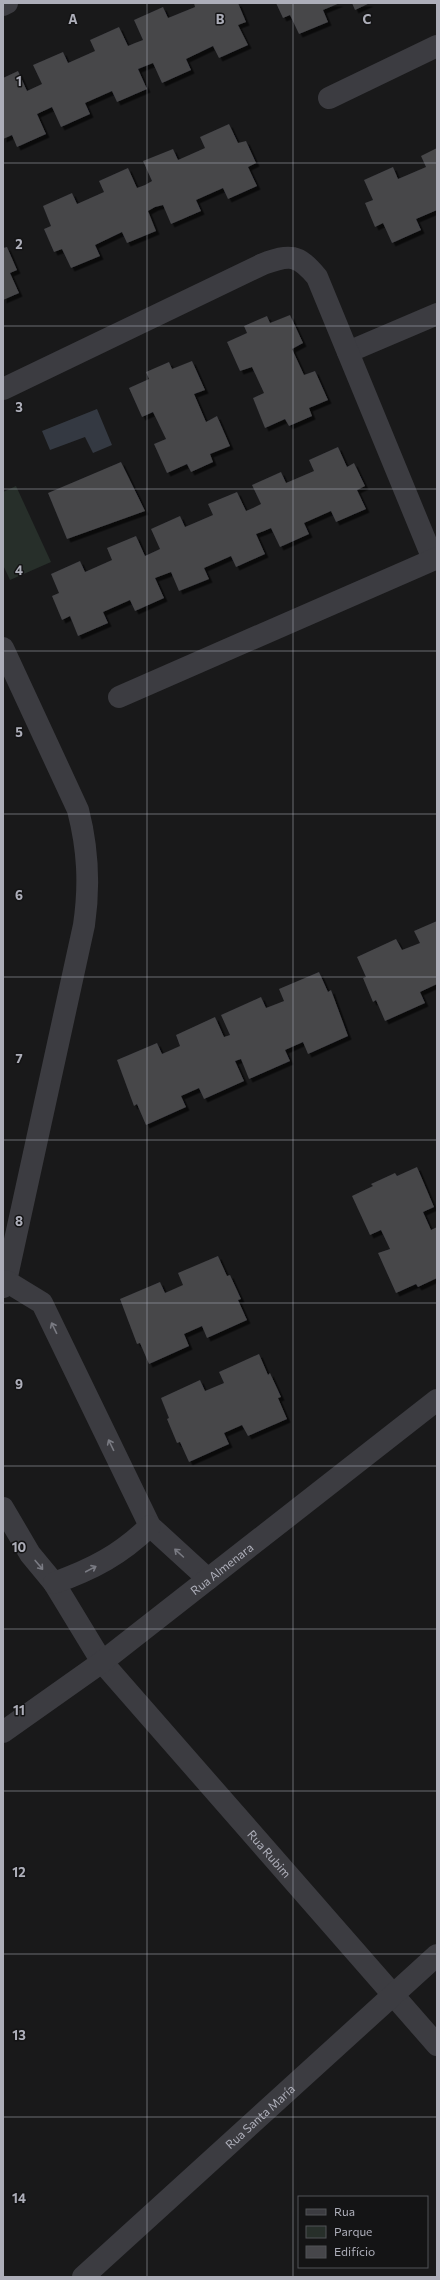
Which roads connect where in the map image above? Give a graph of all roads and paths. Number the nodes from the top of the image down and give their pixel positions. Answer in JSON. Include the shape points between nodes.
{"nodes":[{"id":1,"x":7,"y":3,"type":"edge"},
{"id":2,"x":3,"y":5,"type":"edge"},
{"id":3,"x":437,"y":46,"type":"edge"},
{"id":4,"x":329,"y":98,"type":"dead end"},
{"id":5,"x":437,"y":314,"type":"edge"},
{"id":6,"x":348,"y":352,"type":"junction"},
{"id":7,"x":3,"y":389,"type":"edge"},
{"id":8,"x":435,"y":558,"type":"edge"},
{"id":9,"x":3,"y":648,"type":"edge"},
{"id":10,"x":119,"y":697,"type":"dead end"},
{"id":11,"x":5,"y":1284,"type":"edge"},
{"id":12,"x":437,"y":1400,"type":"edge"},
{"id":13,"x":3,"y":1508,"type":"edge"},
{"id":14,"x":150,"y":1526,"type":"junction"},
{"id":15,"x":208,"y":1579,"type":"junction"},
{"id":16,"x":54,"y":1583,"type":"junction"},
{"id":17,"x":102,"y":1662,"type":"junction"},
{"id":18,"x":3,"y":1732,"type":"edge"},
{"id":19,"x":437,"y":1955,"type":"edge"},
{"id":20,"x":394,"y":1996,"type":"junction"},
{"id":21,"x":437,"y":2045,"type":"edge"},
{"id":22,"x":83,"y":2277,"type":"edge"}],
"edges":[{"from":1,"to":2,"type":"street"},
{"from":3,"to":4,"type":"street"},
{"from":5,"to":6,"type":"street"},
{"from":6,"to":7,"type":"street","via":[[317,277],[304,261],[282,257]]},
{"from":6,"to":8,"type":"street"},
{"from":8,"to":10,"type":"street"},
{"from":9,"to":11,"type":"street","via":[[78,810],[85,838],[88,867],[84,925]]},
{"from":14,"to":11,"type":"street","one_way":true,"via":[[42,1303]]},
{"from":12,"to":15,"type":"street","name":"Rua Almenara"},
{"from":13,"to":16,"type":"street","name":"Rua Rubim","one_way":true,"via":[[30,1554]]},
{"from":15,"to":14,"type":"street","one_way":true},
{"from":16,"to":14,"type":"street","one_way":true,"via":[[84,1573],[112,1558]]},
{"from":15,"to":17,"type":"street","name":"Rua Almenara"},
{"from":16,"to":17,"type":"street","name":"Rua Rubim"},
{"from":17,"to":18,"type":"street","name":"Rua Almenara"},
{"from":17,"to":20,"type":"street","name":"Rua Rubim"},
{"from":19,"to":20,"type":"street","name":"Rua Santa María"},
{"from":20,"to":21,"type":"street","name":"Rua Rubim"},
{"from":20,"to":22,"type":"street","name":"Rua Santa María"}]}
